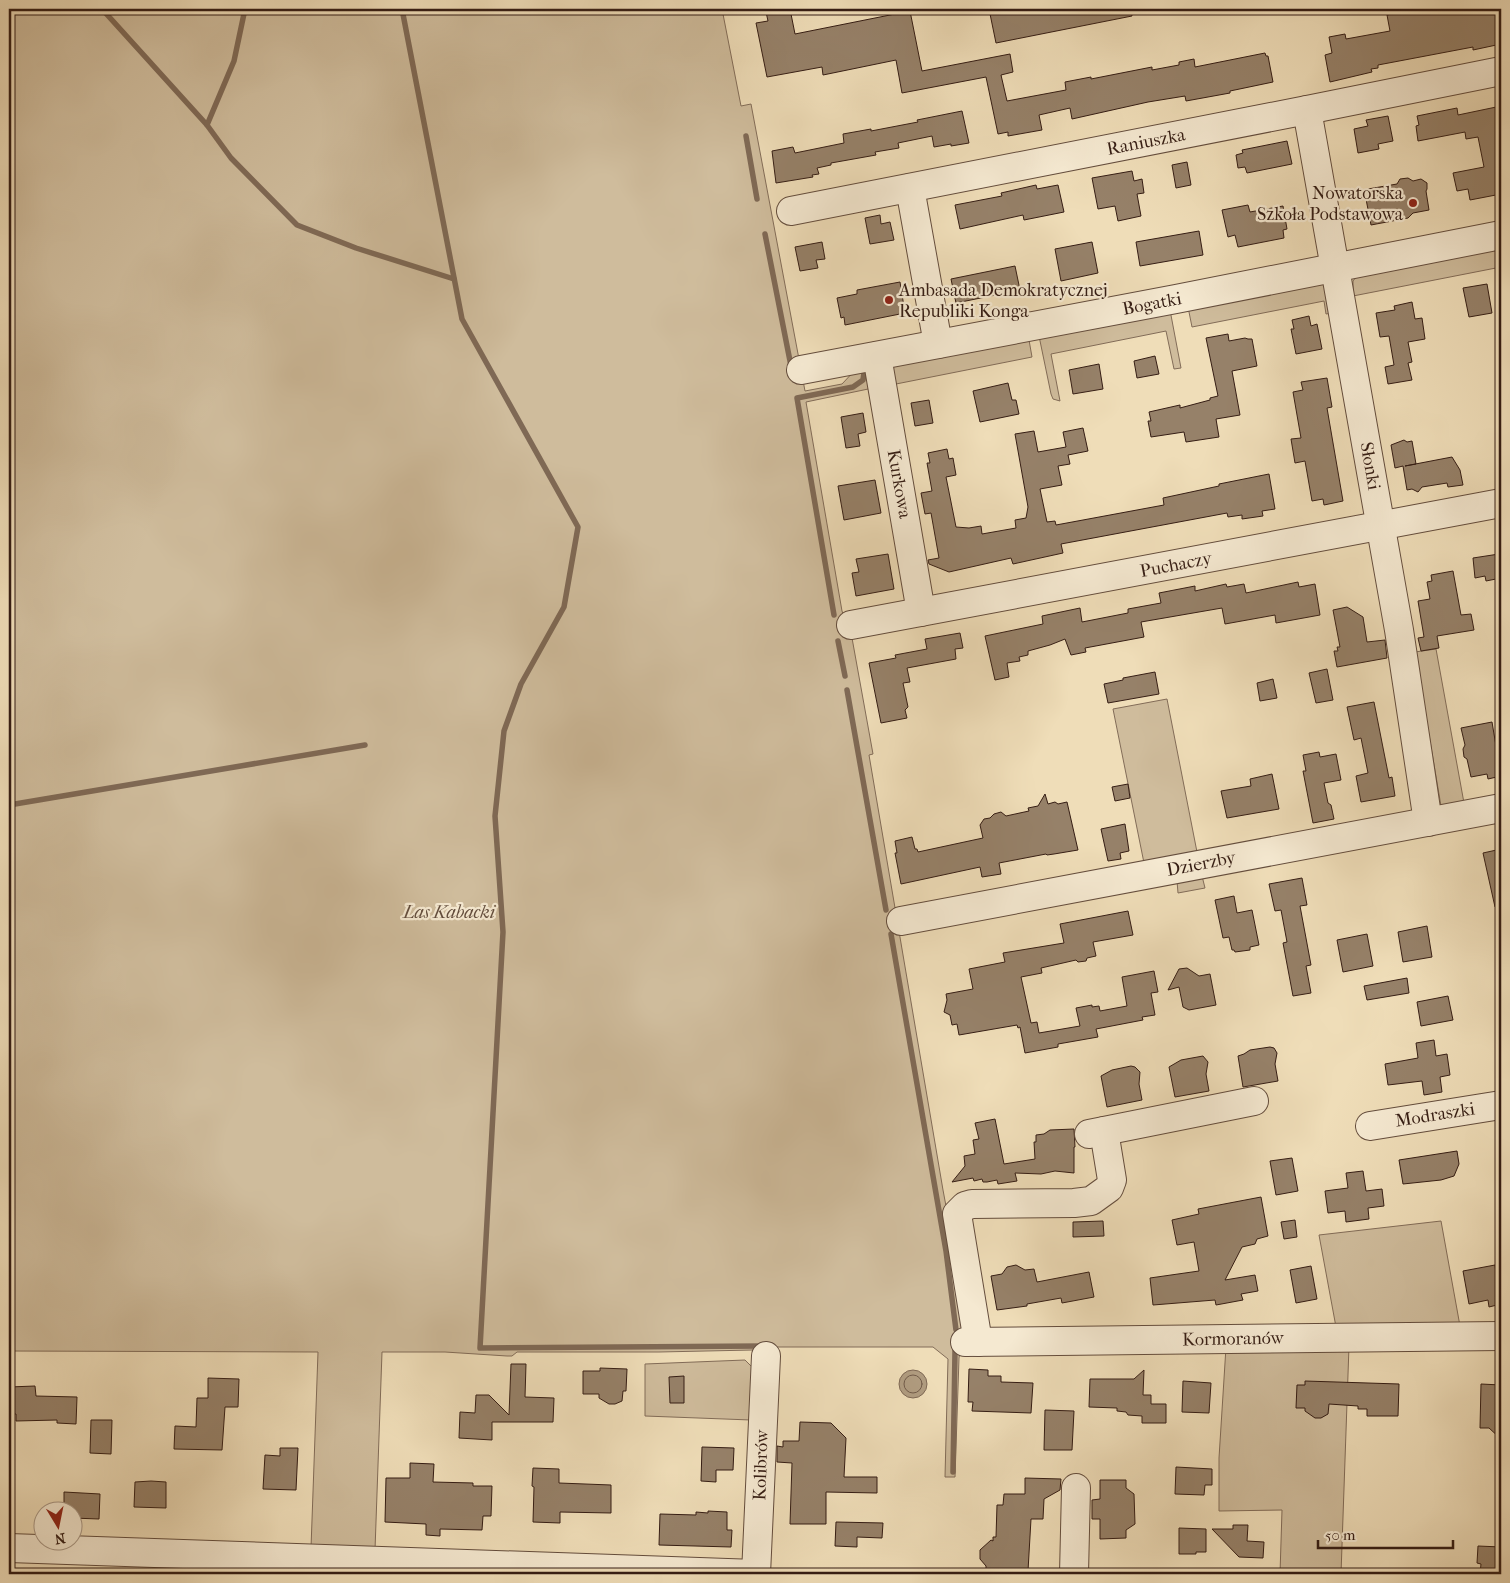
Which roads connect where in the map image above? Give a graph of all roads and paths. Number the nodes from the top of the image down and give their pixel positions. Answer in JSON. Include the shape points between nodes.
{"nodes":[{"id":1,"x":1501,"y":70,"type":"edge"},
{"id":2,"x":1307,"y":110,"type":"junction"},
{"id":3,"x":910,"y":188,"type":"junction"},
{"id":4,"x":790,"y":211,"type":"dead end"},
{"id":5,"x":1501,"y":235,"type":"edge"},
{"id":6,"x":1335,"y":267,"type":"junction"},
{"id":7,"x":938,"y":344,"type":"junction"},
{"id":8,"x":877,"y":356,"type":"junction"},
{"id":9,"x":801,"y":370,"type":"dead end"},
{"id":10,"x":1501,"y":503,"type":"edge"},
{"id":11,"x":1380,"y":526,"type":"junction"},
{"id":12,"x":922,"y":612,"type":"junction"},
{"id":13,"x":851,"y":625,"type":"dead end"},
{"id":14,"x":1501,"y":808,"type":"edge"},
{"id":15,"x":1428,"y":822,"type":"junction"},
{"id":16,"x":901,"y":921,"type":"dead end"},
{"id":17,"x":1254,"y":1101,"type":"dead end"},
{"id":18,"x":1501,"y":1105,"type":"edge"},
{"id":19,"x":1370,"y":1126,"type":"dead end"},
{"id":20,"x":1501,"y":1336,"type":"edge"},
{"id":21,"x":766,"y":1356,"type":"dead end"},
{"id":22,"x":1076,"y":1488,"type":"dead end"},
{"id":23,"x":9,"y":1548,"type":"edge"},
{"id":24,"x":756,"y":1574,"type":"edge"},
{"id":25,"x":1074,"y":1574,"type":"edge"}],
"edges":[{"from":1,"to":2,"type":"street","name":"Raniuszka"},
{"from":2,"to":3,"type":"street","name":"Raniuszka"},
{"from":2,"to":6,"type":"street","name":"Słonki"},
{"from":3,"to":4,"type":"street","name":"Raniuszka"},
{"from":3,"to":7,"type":"street"},
{"from":5,"to":6,"type":"street","name":"Bogatki"},
{"from":6,"to":7,"type":"street","name":"Bogatki"},
{"from":6,"to":11,"type":"street","name":"Słonki"},
{"from":7,"to":8,"type":"street","name":"Bogatki"},
{"from":8,"to":9,"type":"street","name":"Bogatki"},
{"from":8,"to":12,"type":"street","name":"Kurkowa"},
{"from":10,"to":11,"type":"street","name":"Puchaczy"},
{"from":11,"to":12,"type":"street","name":"Puchaczy"},
{"from":11,"to":15,"type":"street","name":"Słonki"},
{"from":12,"to":13,"type":"street","name":"Puchaczy"},
{"from":14,"to":15,"type":"street","name":"Dzierzby"},
{"from":15,"to":16,"type":"street","name":"Dzierzby"},
{"from":17,"to":20,"type":"street","name":"Kormoranów","via":[[1097,1133],[1112,1180],[1109,1188],[1091,1201],[965,1206],[957,1214],[972,1342]]},
{"from":18,"to":19,"type":"street","name":"Modraszki"},
{"from":21,"to":24,"type":"street","name":"Kolibrów"},
{"from":22,"to":25,"type":"street"},
{"from":23,"to":24,"type":"street"}]}
